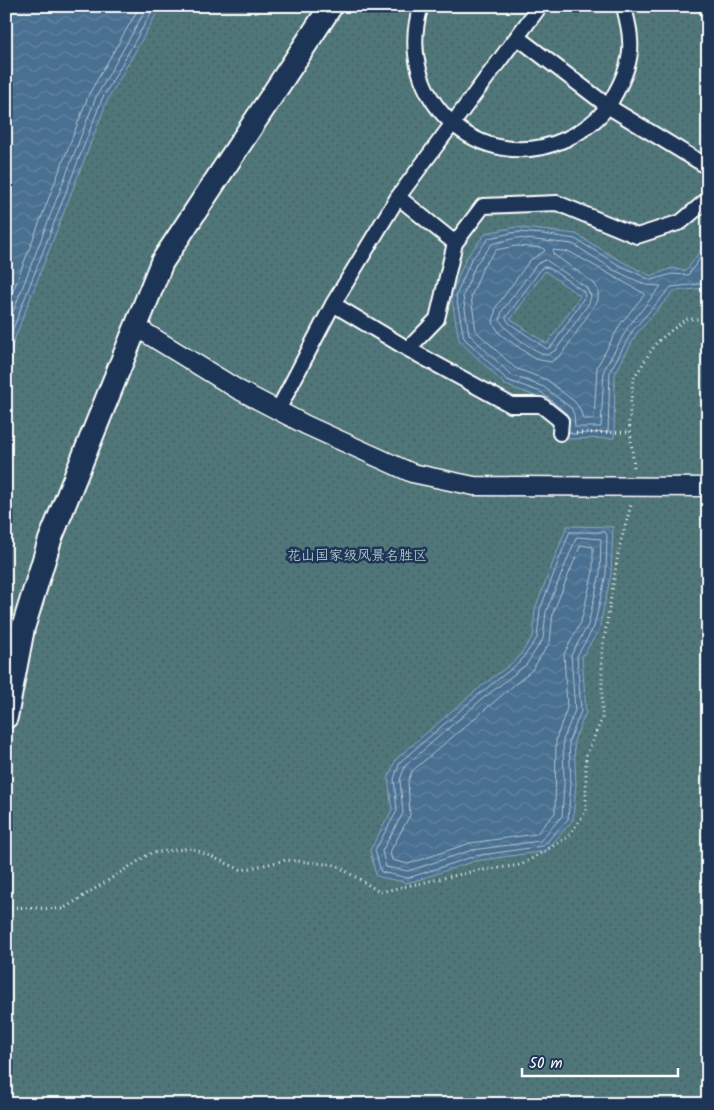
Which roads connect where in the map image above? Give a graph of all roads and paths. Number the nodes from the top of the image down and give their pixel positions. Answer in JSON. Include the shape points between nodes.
{"nodes":[{"id":1,"x":331,"y":6,"type":"edge"},
{"id":2,"x":421,"y":6,"type":"edge"},
{"id":3,"x":540,"y":6,"type":"edge"},
{"id":4,"x":624,"y":6,"type":"edge"},
{"id":5,"x":706,"y":6,"type":"edge"},
{"id":6,"x":708,"y":11,"type":"edge"},
{"id":7,"x":516,"y":37,"type":"junction"},
{"id":8,"x":609,"y":107,"type":"junction"},
{"id":9,"x":452,"y":124,"type":"junction"},
{"id":10,"x":708,"y":167,"type":"edge"},
{"id":11,"x":398,"y":197,"type":"junction"},
{"id":12,"x":708,"y":200,"type":"edge"},
{"id":13,"x":455,"y":244,"type":"junction"},
{"id":14,"x":333,"y":304,"type":"junction"},
{"id":15,"x":708,"y":319,"type":"edge"},
{"id":16,"x":136,"y":327,"type":"junction"},
{"id":17,"x":408,"y":349,"type":"junction"},
{"id":18,"x":278,"y":410,"type":"junction"},
{"id":19,"x":630,"y":432,"type":"junction"},
{"id":20,"x":560,"y":433,"type":"joint"},
{"id":21,"x":636,"y":485,"type":"junction"},
{"id":22,"x":708,"y":487,"type":"edge"},
{"id":23,"x":6,"y":717,"type":"edge"},
{"id":24,"x":6,"y":907,"type":"edge"}],
"edges":[{"from":1,"to":16,"type":"street","via":[[162,262]]},
{"from":2,"to":9,"type":"street","via":[[414,26],[416,62],[428,96]]},
{"from":3,"to":7,"type":"street"},
{"from":4,"to":8,"type":"street","via":[[631,41],[625,76]]},
{"from":5,"to":6,"type":"street"},
{"from":7,"to":8,"type":"street"},
{"from":7,"to":9,"type":"street"},
{"from":8,"to":9,"type":"street","via":[[576,135],[551,146],[516,150],[482,142]]},
{"from":8,"to":10,"type":"street"},
{"from":9,"to":11,"type":"street"},
{"from":11,"to":13,"type":"street"},
{"from":11,"to":14,"type":"street"},
{"from":12,"to":13,"type":"street","via":[[682,222],[637,236],[557,203],[483,206]]},
{"from":13,"to":17,"type":"street","via":[[438,319]]},
{"from":14,"to":17,"type":"street"},
{"from":14,"to":18,"type":"street"},
{"from":15,"to":19,"type":"path","via":[[686,319],[657,342],[633,379]]},
{"from":16,"to":18,"type":"street"},
{"from":16,"to":23,"type":"street","via":[[50,540],[23,628]]},
{"from":17,"to":20,"type":"street","via":[[511,405],[541,405],[561,421]]},
{"from":18,"to":21,"type":"street","via":[[412,473],[439,479],[474,486]]},
{"from":19,"to":20,"type":"path"},
{"from":19,"to":21,"type":"path"},
{"from":21,"to":22,"type":"street"},
{"from":21,"to":24,"type":"path","via":[[619,548],[602,652],[602,719],[586,756],[586,811],[568,837],[521,864],[380,892],[336,865],[286,860],[242,870],[191,848],[151,853],[62,909]]}]}
